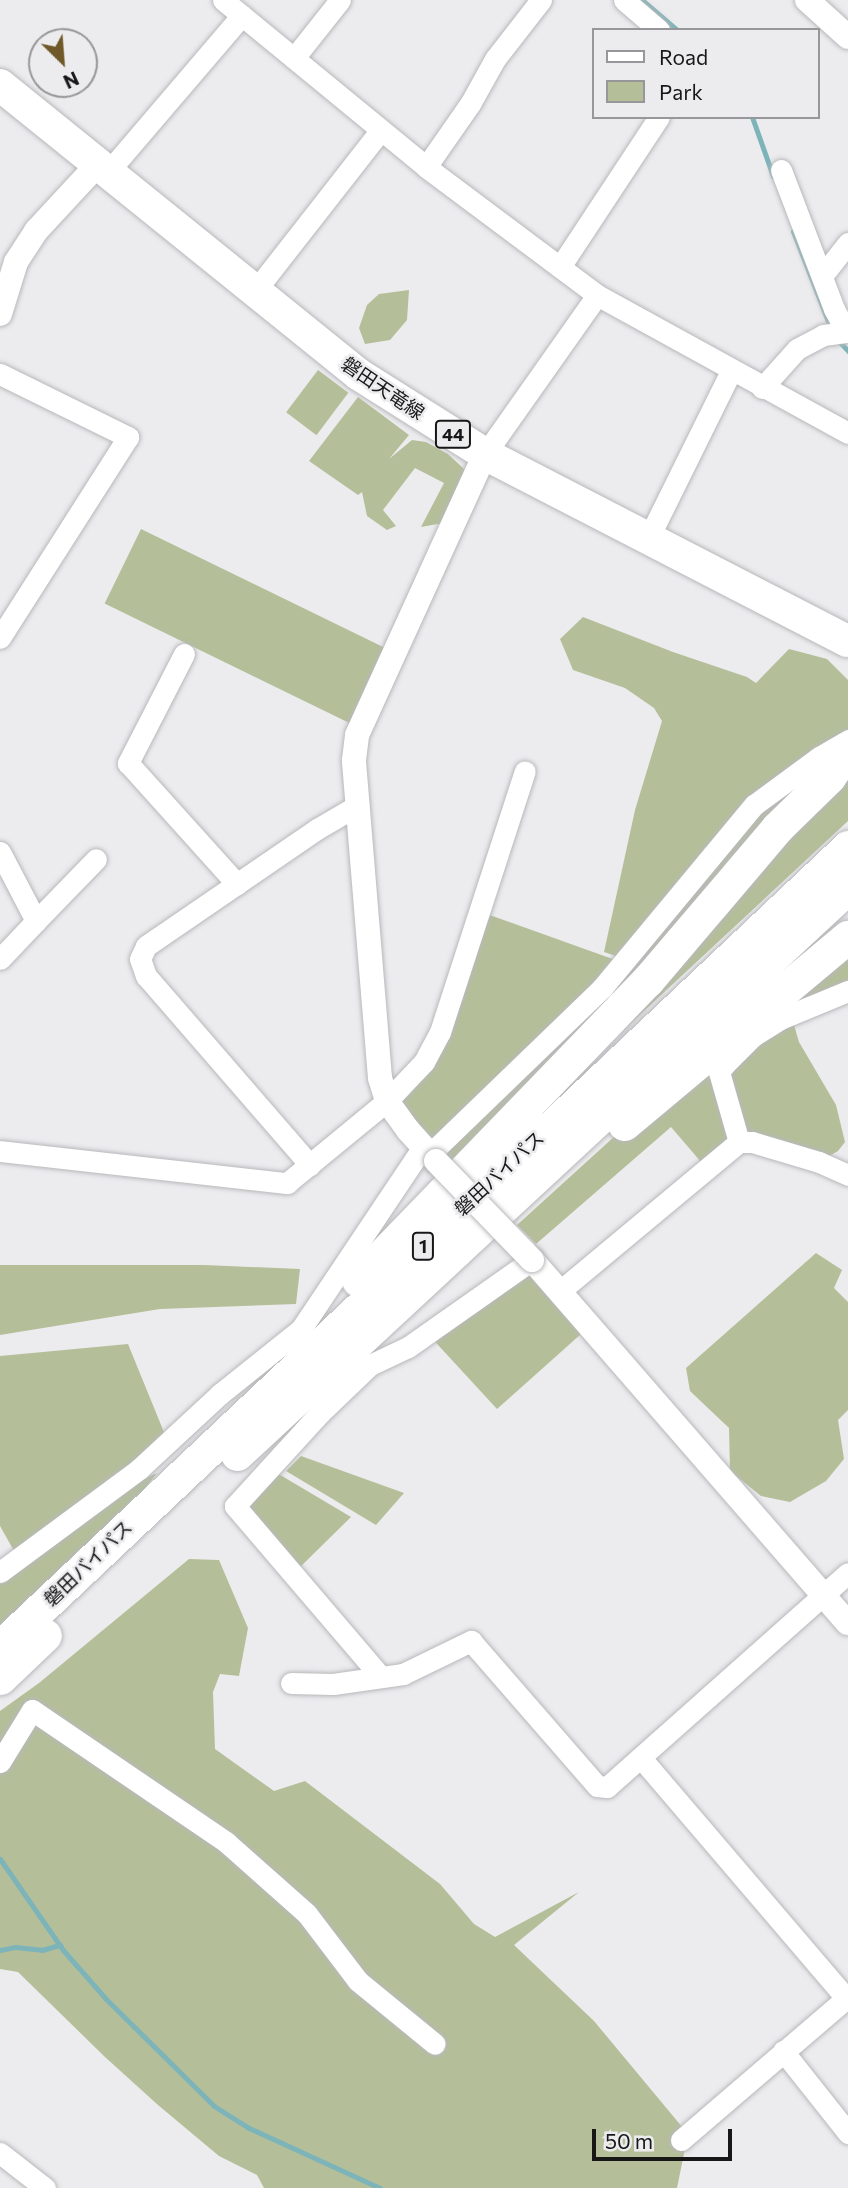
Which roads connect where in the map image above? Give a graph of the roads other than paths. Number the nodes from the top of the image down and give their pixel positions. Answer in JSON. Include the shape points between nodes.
{"nodes":[{"id":1,"x":223,"y":0,"type":"edge"},
{"id":2,"x":340,"y":0,"type":"edge"},
{"id":3,"x":541,"y":0,"type":"edge"},
{"id":4,"x":624,"y":0,"type":"edge"},
{"id":5,"x":807,"y":0,"type":"edge"},
{"id":6,"x":242,"y":15,"type":"junction"},
{"id":7,"x":657,"y":28,"type":"edge"},
{"id":8,"x":848,"y":37,"type":"edge"},
{"id":9,"x":293,"y":58,"type":"junction"},
{"id":10,"x":0,"y":85,"type":"edge"},
{"id":11,"x":658,"y":119,"type":"edge"},
{"id":12,"x":381,"y":130,"type":"junction"},
{"id":13,"x":426,"y":167,"type":"junction"},
{"id":14,"x":103,"y":168,"type":"junction"},
{"id":15,"x":781,"y":170,"type":"dead end"},
{"id":16,"x":848,"y":243,"type":"edge"},
{"id":17,"x":560,"y":267,"type":"junction"},
{"id":18,"x":822,"y":276,"type":"junction"},
{"id":19,"x":255,"y":291,"type":"junction"},
{"id":20,"x":597,"y":295,"type":"junction"},
{"id":21,"x":0,"y":314,"type":"edge"},
{"id":22,"x":840,"y":333,"type":"edge"},
{"id":23,"x":731,"y":371,"type":"junction"},
{"id":24,"x":0,"y":374,"type":"edge"},
{"id":25,"x":762,"y":388,"type":"junction"},
{"id":26,"x":848,"y":433,"type":"edge"},
{"id":27,"x":485,"y":454,"type":"junction"},
{"id":28,"x":648,"y":539,"type":"junction"},
{"id":29,"x":9,"y":609,"type":"edge"},
{"id":30,"x":0,"y":638,"type":"edge"},
{"id":31,"x":848,"y":641,"type":"edge"},
{"id":32,"x":184,"y":654,"type":"dead end"},
{"id":33,"x":848,"y":740,"type":"edge"},
{"id":34,"x":848,"y":750,"type":"edge"},
{"id":35,"x":838,"y":770,"type":"edge"},
{"id":36,"x":525,"y":771,"type":"dead end"},
{"id":37,"x":358,"y":805,"type":"junction"},
{"id":38,"x":848,"y":847,"type":"edge"},
{"id":39,"x":0,"y":852,"type":"edge"},
{"id":40,"x":96,"y":859,"type":"dead end"},
{"id":41,"x":237,"y":884,"type":"junction"},
{"id":42,"x":848,"y":887,"type":"edge"},
{"id":43,"x":36,"y":921,"type":"junction"},
{"id":44,"x":848,"y":937,"type":"edge"},
{"id":45,"x":0,"y":959,"type":"edge"},
{"id":46,"x":848,"y":991,"type":"edge"},
{"id":47,"x":387,"y":1101,"type":"junction"},
{"id":48,"x":739,"y":1142,"type":"junction"},
{"id":49,"x":0,"y":1151,"type":"edge"},
{"id":50,"x":430,"y":1154,"type":"junction"},
{"id":51,"x":310,"y":1166,"type":"junction"},
{"id":52,"x":848,"y":1175,"type":"edge"},
{"id":53,"x":532,"y":1260,"type":"junction"},
{"id":54,"x":559,"y":1291,"type":"junction"},
{"id":55,"x":289,"y":1389,"type":"junction"},
{"id":56,"x":2,"y":1566,"type":"edge"},
{"id":57,"x":848,"y":1573,"type":"edge"},
{"id":58,"x":823,"y":1595,"type":"junction"},
{"id":59,"x":848,"y":1623,"type":"edge"},
{"id":60,"x":0,"y":1647,"type":"edge"},
{"id":61,"x":382,"y":1677,"type":"junction"},
{"id":62,"x":0,"y":1678,"type":"edge"},
{"id":63,"x":291,"y":1683,"type":"dead end"},
{"id":64,"x":641,"y":1758,"type":"junction"},
{"id":65,"x":0,"y":1762,"type":"edge"},
{"id":66,"x":847,"y":1997,"type":"edge"},
{"id":67,"x":435,"y":2045,"type":"dead end"},
{"id":68,"x":783,"y":2051,"type":"junction"},
{"id":69,"x":848,"y":2133,"type":"edge"},
{"id":70,"x":681,"y":2140,"type":"dead end"},
{"id":71,"x":0,"y":2153,"type":"edge"},
{"id":72,"x":39,"y":2186,"type":"edge"}],
"edges":[{"from":1,"to":6,"type":"street"},
{"from":2,"to":9,"type":"street"},
{"from":3,"to":13,"type":"street","via":[[495,59]]},
{"from":4,"to":7,"type":"street"},
{"from":5,"to":8,"type":"street"},
{"from":6,"to":9,"type":"street"},
{"from":6,"to":14,"type":"street"},
{"from":9,"to":12,"type":"street"},
{"from":10,"to":14,"type":"main road","name":"磐田天竜線","number":"44"},
{"from":11,"to":17,"type":"street"},
{"from":12,"to":13,"type":"street"},
{"from":12,"to":19,"type":"street"},
{"from":13,"to":17,"type":"street"},
{"from":14,"to":19,"type":"main road","name":"磐田天竜線","number":"44"},
{"from":14,"to":21,"type":"street","via":[[36,231],[16,262]]},
{"from":15,"to":18,"type":"street"},
{"from":16,"to":18,"type":"street"},
{"from":17,"to":20,"type":"street"},
{"from":18,"to":22,"type":"street"},
{"from":19,"to":27,"type":"main road","name":"磐田天竜線","number":"44","via":[[358,374]]},
{"from":20,"to":23,"type":"street"},
{"from":20,"to":27,"type":"street"},
{"from":22,"to":25,"type":"street","via":[[797,349]]},
{"from":23,"to":25,"type":"street"},
{"from":23,"to":28,"type":"street"},
{"from":24,"to":29,"type":"street","via":[[128,438]]},
{"from":25,"to":26,"type":"street"},
{"from":27,"to":28,"type":"main road","name":"磐田天竜線","number":"44"},
{"from":27,"to":37,"type":"street","via":[[357,735]]},
{"from":28,"to":31,"type":"main road","name":"磐田天竜線","number":"44"},
{"from":29,"to":30,"type":"street"},
{"from":32,"to":41,"type":"street","via":[[128,763]]},
{"from":33,"to":50,"type":"street","via":[[754,805],[602,988]]},
{"from":34,"to":35,"type":"highway"},
{"from":35,"to":55,"type":"highway","via":[[777,828],[647,981],[369,1265]]},
{"from":36,"to":47,"type":"street","via":[[440,1032],[424,1062]]},
{"from":37,"to":41,"type":"street"},
{"from":37,"to":47,"type":"street","via":[[380,1078]]},
{"from":38,"to":55,"type":"highway","name":"磐田バイパス","number":"1"},
{"from":39,"to":43,"type":"street"},
{"from":40,"to":43,"type":"street"},
{"from":41,"to":51,"type":"street","via":[[146,946],[140,960],[146,976]]},
{"from":42,"to":55,"type":"highway","name":"磐田バイパス","number":"1"},
{"from":43,"to":45,"type":"street"},
{"from":44,"to":55,"type":"highway","number":"1","via":[[640,1110],[383,1336]]},
{"from":46,"to":48,"type":"street","via":[[780,1019],[753,1036],[719,1072]]},
{"from":47,"to":50,"type":"street"},
{"from":47,"to":51,"type":"street"},
{"from":48,"to":52,"type":"street","via":[[819,1162]]},
{"from":48,"to":54,"type":"street"},
{"from":49,"to":51,"type":"street","via":[[287,1183]]},
{"from":50,"to":53,"type":"street","bridge":true},
{"from":50,"to":56,"type":"street","via":[[301,1329],[220,1394],[139,1469]]},
{"from":53,"to":54,"type":"street"},
{"from":53,"to":61,"type":"street","via":[[408,1347],[370,1365],[235,1506]]},
{"from":54,"to":58,"type":"street"},
{"from":55,"to":60,"type":"highway","name":"磐田バイパス","number":"1"},
{"from":55,"to":62,"type":"highway","name":"磐田バイパス","number":"1"},
{"from":57,"to":58,"type":"street"},
{"from":58,"to":59,"type":"street"},
{"from":58,"to":64,"type":"street"},
{"from":61,"to":63,"type":"street","via":[[333,1684]]},
{"from":61,"to":64,"type":"street","via":[[403,1674],[471,1641],[597,1786],[607,1787]]},
{"from":64,"to":66,"type":"street"},
{"from":65,"to":67,"type":"street","via":[[32,1710],[226,1842],[307,1914],[358,1981]]},
{"from":66,"to":68,"type":"street"},
{"from":68,"to":69,"type":"street"},
{"from":68,"to":70,"type":"street"},
{"from":71,"to":72,"type":"street"}]}
